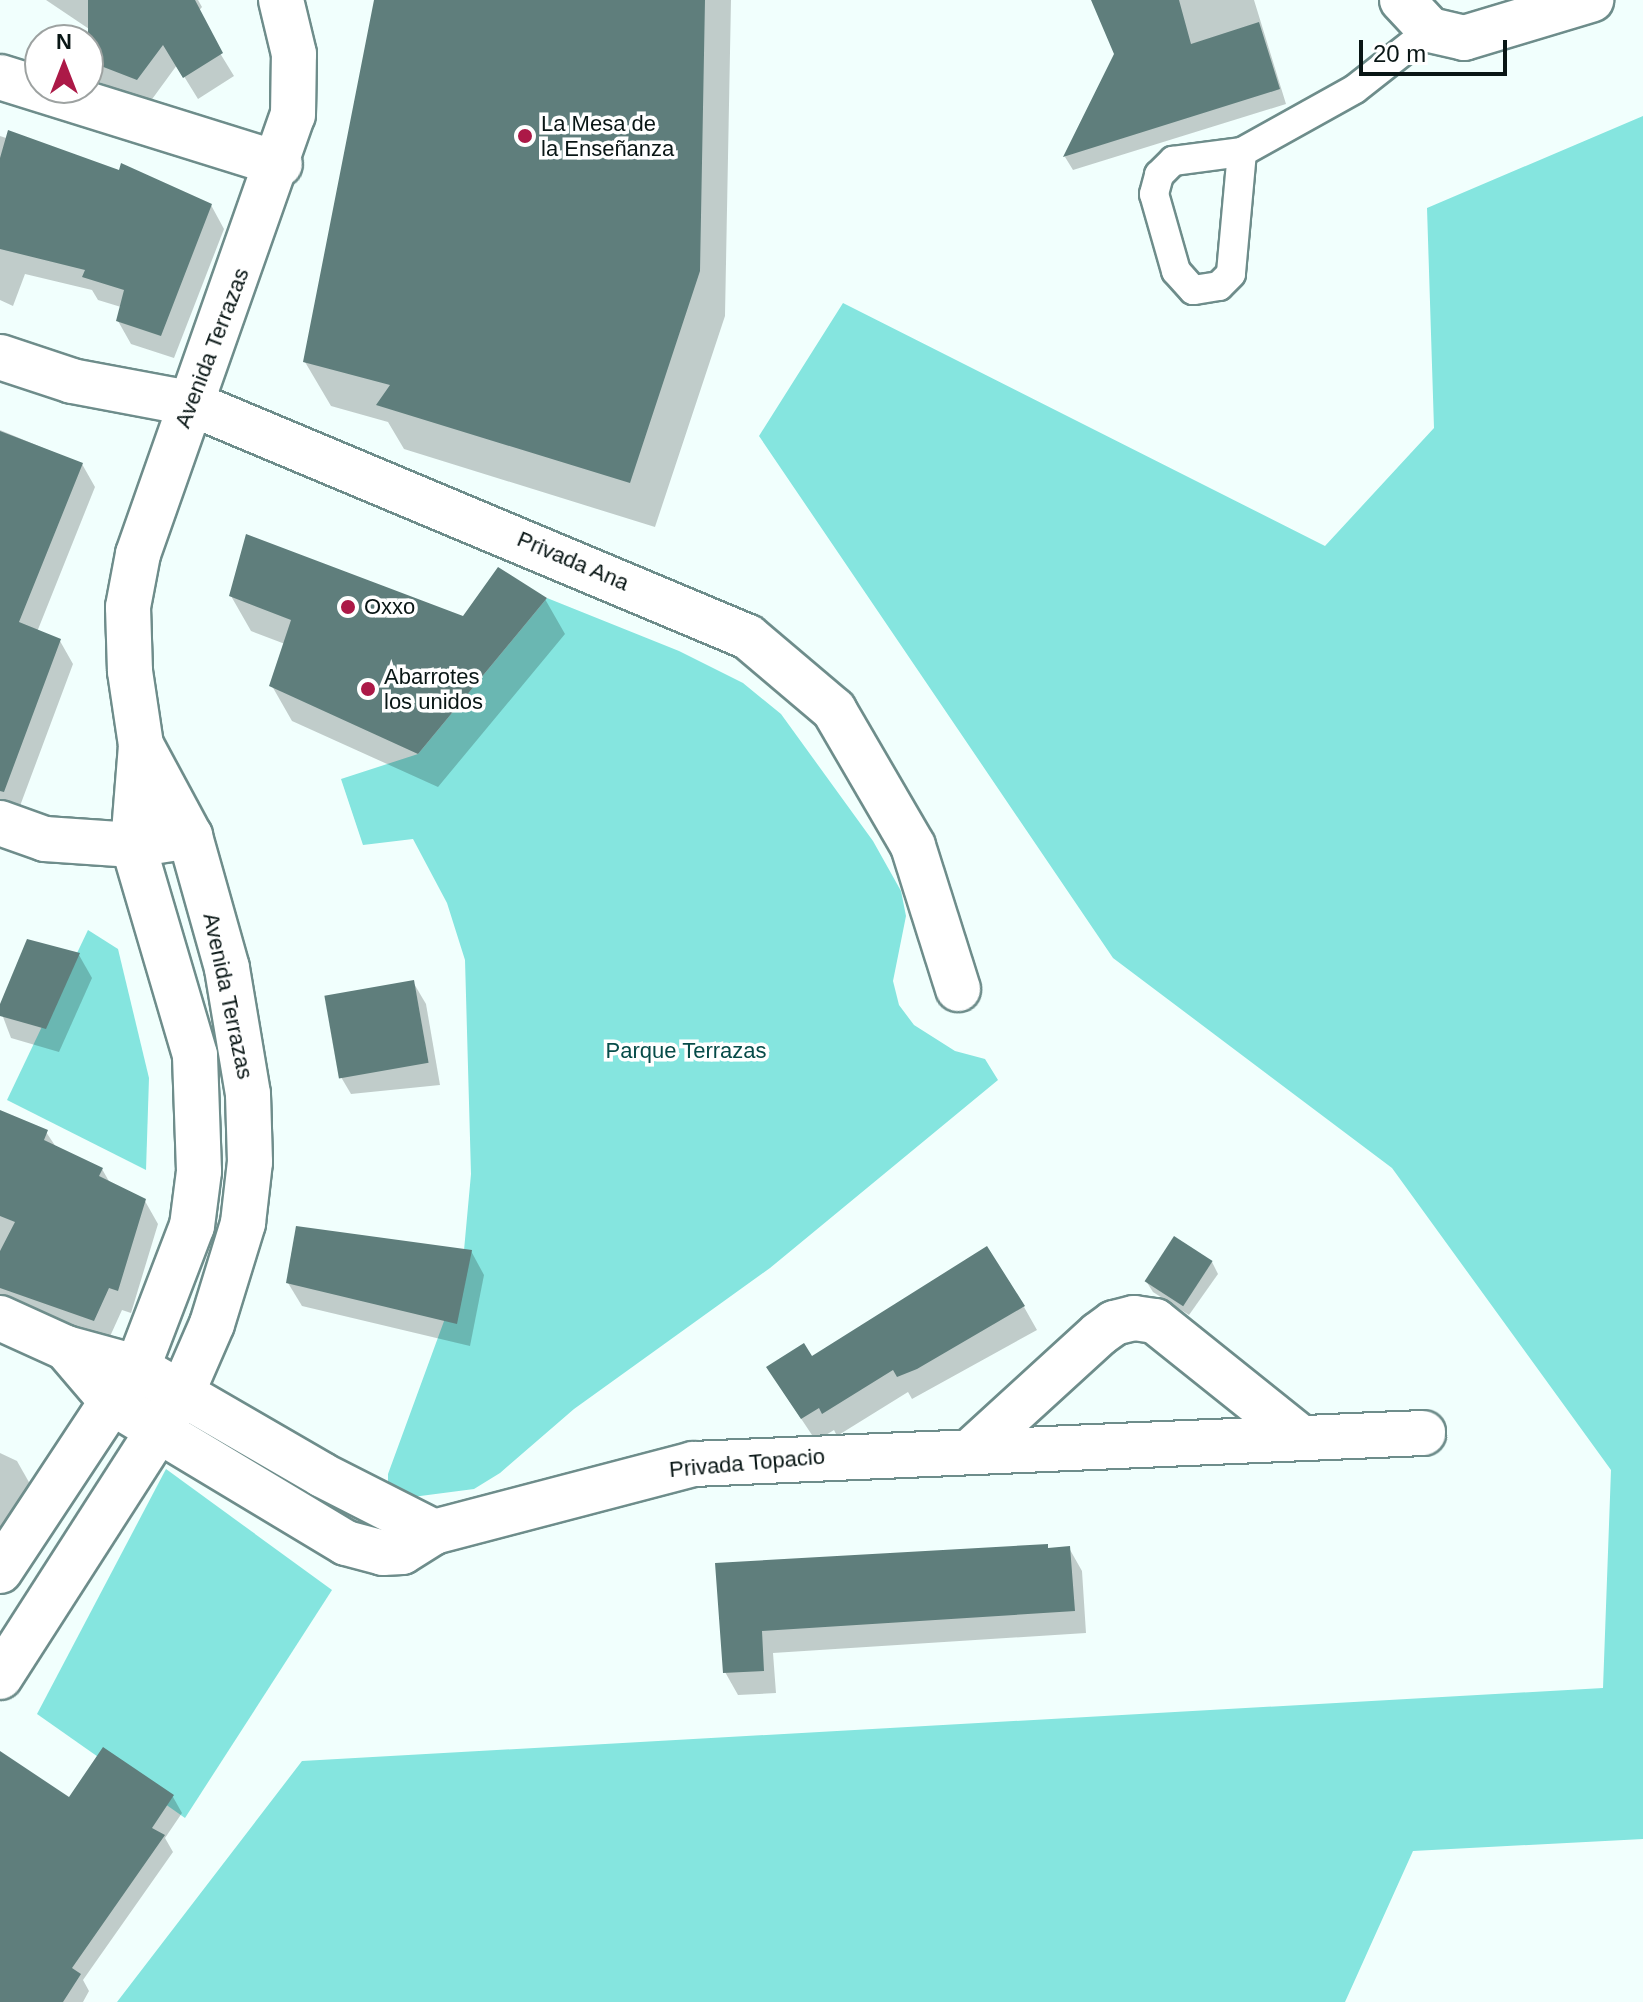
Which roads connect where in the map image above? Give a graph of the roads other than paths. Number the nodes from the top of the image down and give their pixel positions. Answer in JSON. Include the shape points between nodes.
{"nodes":[{"id":1,"x":281,"y":0,"type":"edge"},
{"id":2,"x":1591,"y":0,"type":"edge"},
{"id":3,"x":1416,"y":15,"type":"edge"},
{"id":4,"x":0,"y":77,"type":"edge"},
{"id":5,"x":1242,"y":152,"type":"junction"},
{"id":6,"x":280,"y":164,"type":"junction"},
{"id":7,"x":0,"y":357,"type":"edge"},
{"id":8,"x":190,"y":403,"type":"junction"},
{"id":9,"x":141,"y":745,"type":"junction"},
{"id":10,"x":0,"y":823,"type":"edge"},
{"id":11,"x":190,"y":836,"type":"junction"},
{"id":12,"x":133,"y":845,"type":"junction"},
{"id":13,"x":958,"y":989,"type":"dead end"},
{"id":14,"x":0,"y":1318,"type":"edge"},
{"id":15,"x":125,"y":1385,"type":"junction"},
{"id":16,"x":182,"y":1393,"type":"junction"},
{"id":17,"x":160,"y":1430,"type":"junction"},
{"id":18,"x":1423,"y":1433,"type":"dead end"},
{"id":19,"x":1301,"y":1438,"type":"junction"},
{"id":20,"x":971,"y":1451,"type":"junction"},
{"id":21,"x":322,"y":1475,"type":"junction"},
{"id":22,"x":299,"y":1514,"type":"junction"},
{"id":23,"x":434,"y":1532,"type":"junction"},
{"id":24,"x":0,"y":1571,"type":"edge"},
{"id":25,"x":0,"y":1677,"type":"edge"}],
"edges":[{"from":1,"to":6,"type":"street","name":"Avenida Terrazas","via":[[294,54],[293,115]]},
{"from":2,"to":3,"type":"street","via":[[1464,38]]},
{"from":3,"to":5,"type":"lane","via":[[1355,89]]},
{"from":4,"to":6,"type":"street"},
{"from":5,"to":5,"type":"lane","via":[[1173,161],[1159,175],[1154,194],[1176,271],[1193,290],[1219,286],[1231,274]]},
{"from":6,"to":8,"type":"street","name":"Avenida Terrazas"},
{"from":7,"to":8,"type":"street","name":"Privada Ana","via":[[72,381]]},
{"from":8,"to":9,"type":"street","name":"Avenida Terrazas","via":[[138,554],[128,607],[130,671]]},
{"from":8,"to":13,"type":"street","name":"Privada Ana","via":[[660,598],[748,637],[787,666],[834,710],[913,846]]},
{"from":9,"to":11,"type":"street","name":"Avenida Terrazas"},
{"from":9,"to":12,"type":"street","name":"Avenida Terrazas"},
{"from":10,"to":12,"type":"street","via":[[45,839]]},
{"from":11,"to":12,"type":"street"},
{"from":11,"to":16,"type":"street","name":"Avenida Terrazas","via":[[243,1045],[250,1162],[231,1268]]},
{"from":12,"to":15,"type":"street","name":"Avenida Terrazas","via":[[195,1055],[199,1171],[192,1226],[166,1303]]},
{"from":14,"to":15,"type":"street","via":[[66,1348]]},
{"from":15,"to":16,"type":"street"},
{"from":15,"to":17,"type":"street","name":"Privada Topacio"},
{"from":15,"to":24,"type":"street","name":"Avenida Terrazas"},
{"from":16,"to":17,"type":"street","name":"Avenida Terrazas"},
{"from":16,"to":21,"type":"street"},
{"from":17,"to":22,"type":"street","name":"Privada Topacio"},
{"from":17,"to":25,"type":"street","name":"Avenida Terrazas"},
{"from":18,"to":19,"type":"street","name":"Privada Topacio"},
{"from":19,"to":20,"type":"street","name":"Privada Topacio"},
{"from":19,"to":20,"type":"street","via":[[1155,1321],[1134,1318],[1099,1334]]},
{"from":20,"to":23,"type":"street","name":"Privada Topacio","via":[[693,1464]]},
{"from":21,"to":22,"type":"street"},
{"from":21,"to":23,"type":"street"},
{"from":22,"to":23,"type":"street","name":"Privada Topacio","via":[[346,1543],[383,1553],[402,1552]]}]}
